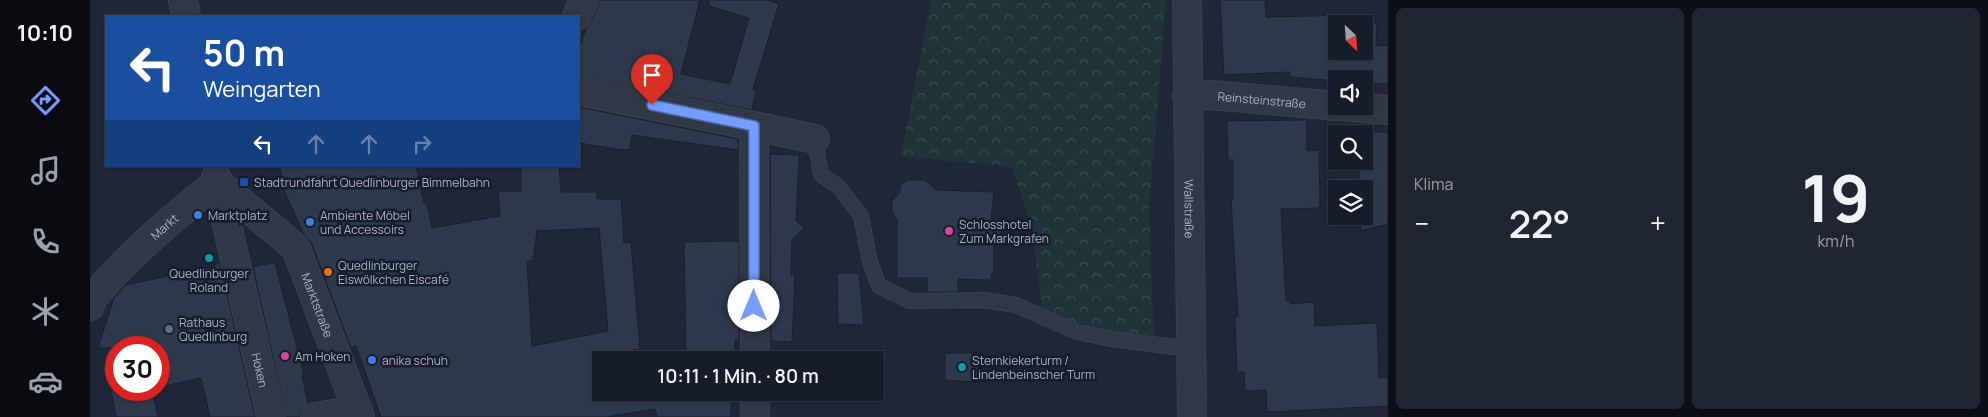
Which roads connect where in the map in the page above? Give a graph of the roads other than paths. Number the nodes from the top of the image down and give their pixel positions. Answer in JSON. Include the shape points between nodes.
{"nodes":[{"id":1,"x":183,"y":0,"type":"edge"},
{"id":2,"x":584,"y":0,"type":"edge"},
{"id":3,"x":1187,"y":0,"type":"edge"},
{"id":4,"x":186,"y":15,"type":"edge"},
{"id":5,"x":577,"y":15,"type":"edge"},
{"id":6,"x":580,"y":91,"type":"edge"},
{"id":7,"x":1188,"y":96,"type":"junction"},
{"id":8,"x":1328,"y":105,"type":"edge"},
{"id":9,"x":1373,"y":109,"type":"edge"},
{"id":10,"x":1388,"y":110,"type":"edge"},
{"id":11,"x":754,"y":126,"type":"junction"},
{"id":12,"x":815,"y":139,"type":"joint"},
{"id":13,"x":215,"y":174,"type":"edge"},
{"id":14,"x":90,"y":306,"type":"edge"},
{"id":15,"x":1191,"y":349,"type":"junction"},
{"id":16,"x":755,"y":351,"type":"edge"},
{"id":17,"x":755,"y":401,"type":"edge"},
{"id":18,"x":359,"y":413,"type":"edge"},
{"id":19,"x":271,"y":417,"type":"edge"},
{"id":20,"x":315,"y":417,"type":"edge"},
{"id":21,"x":755,"y":417,"type":"edge"},
{"id":22,"x":1192,"y":417,"type":"edge"}],
"edges":[{"from":1,"to":4,"type":"street"},
{"from":2,"to":5,"type":"street"},
{"from":3,"to":7,"type":"street","name":"Wallstraße"},
{"from":6,"to":11,"type":"street"},
{"from":7,"to":8,"type":"street","name":"Reinsteinstraße","via":[[1212,95]]},
{"from":7,"to":15,"type":"street","name":"Wallstraße"},
{"from":9,"to":10,"type":"street"},
{"from":11,"to":12,"type":"street"},
{"from":11,"to":16,"type":"street"},
{"from":12,"to":15,"type":"lane","via":[[821,175],[838,186],[861,216],[870,262],[880,286],[910,301],[983,300],[1016,304],[1077,332]]},
{"from":13,"to":14,"type":"street","name":"Markt","via":[[114,272],[91,300]]},
{"from":13,"to":18,"type":"street","name":"Marktstraße","via":[[296,248]]},
{"from":13,"to":19,"type":"street","name":"Hoken"},
{"from":15,"to":22,"type":"street","name":"Wallstraße"},
{"from":17,"to":21,"type":"street"},
{"from":18,"to":20,"type":"street"}]}
